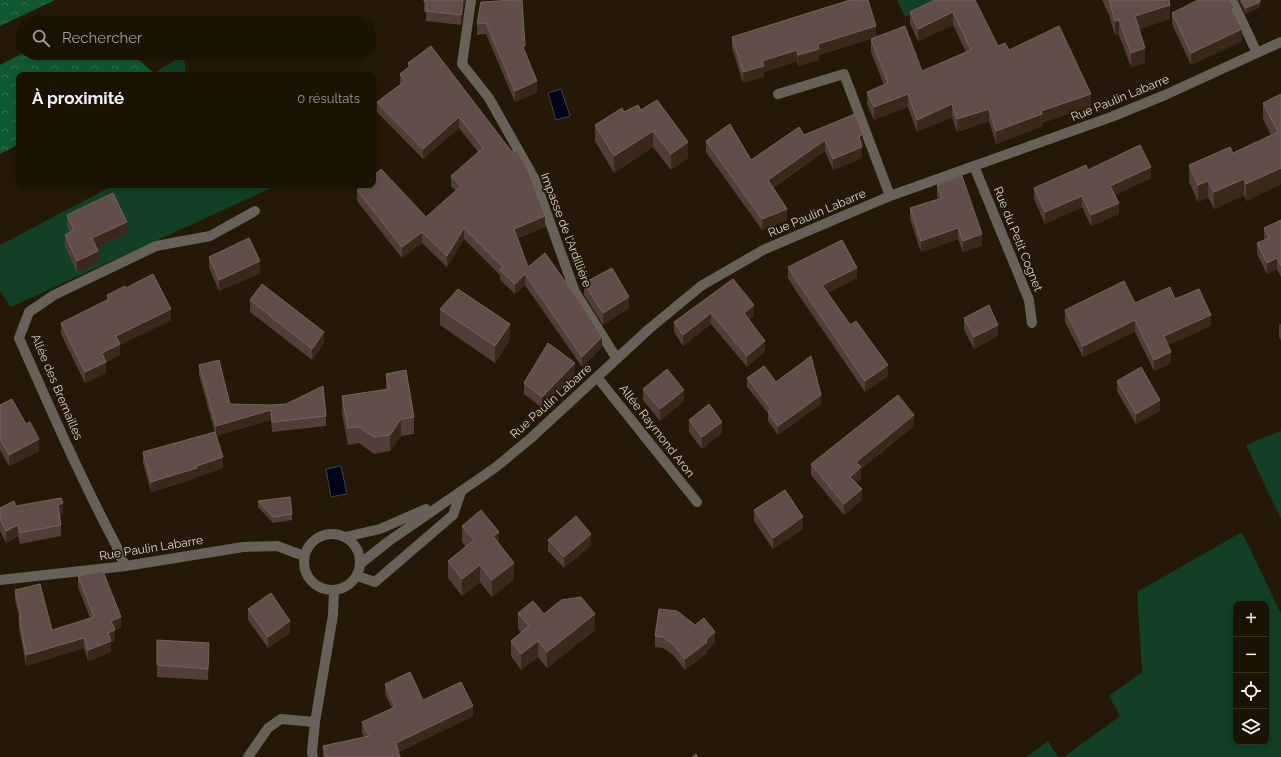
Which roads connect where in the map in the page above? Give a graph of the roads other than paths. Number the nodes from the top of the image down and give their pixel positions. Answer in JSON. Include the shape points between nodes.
{"nodes":[{"id":1,"x":471,"y":0,"type":"edge"},
{"id":2,"x":1232,"y":0,"type":"edge"},
{"id":3,"x":1281,"y":42,"type":"edge"},
{"id":4,"x":1257,"y":53,"type":"junction"},
{"id":5,"x":778,"y":94,"type":"dead end"},
{"id":6,"x":974,"y":166,"type":"junction"},
{"id":7,"x":890,"y":196,"type":"junction"},
{"id":8,"x":255,"y":211,"type":"dead end"},
{"id":9,"x":1032,"y":323,"type":"dead end"},
{"id":10,"x":617,"y":359,"type":"junction"},
{"id":11,"x":597,"y":377,"type":"junction"},
{"id":12,"x":461,"y":492,"type":"junction"},
{"id":13,"x":448,"y":500,"type":"junction"},
{"id":14,"x":697,"y":502,"type":"dead end"},
{"id":15,"x":345,"y":537,"type":"junction"},
{"id":16,"x":304,"y":556,"type":"junction"},
{"id":17,"x":360,"y":564,"type":"junction"},
{"id":18,"x":126,"y":566,"type":"junction"},
{"id":19,"x":357,"y":576,"type":"junction"},
{"id":20,"x":0,"y":580,"type":"edge"},
{"id":21,"x":334,"y":590,"type":"junction"},
{"id":22,"x":315,"y":722,"type":"junction"},
{"id":23,"x":248,"y":757,"type":"edge"},
{"id":24,"x":313,"y":757,"type":"edge"}],
"edges":[{"from":1,"to":10,"type":"street","name":"Impasse de l'Ardillière","via":[[462,64],[489,98],[534,178],[575,292]]},
{"from":2,"to":4,"type":"street"},
{"from":3,"to":4,"type":"street","name":"Rue Paulin Labarre"},
{"from":4,"to":6,"type":"street","name":"Rue Paulin Labarre","via":[[1118,114]]},
{"from":5,"to":7,"type":"street","via":[[844,74]]},
{"from":6,"to":7,"type":"street","name":"Rue Paulin Labarre"},
{"from":6,"to":9,"type":"street","name":"Rue du Petit Cognet","via":[[1030,300]]},
{"from":7,"to":10,"type":"street","name":"Rue Paulin Labarre","via":[[763,250],[701,286]]},
{"from":8,"to":18,"type":"street","name":"Allée des Bremailles","via":[[210,236],[156,246],[54,295],[29,312],[19,338],[58,426]]},
{"from":10,"to":11,"type":"street","name":"Rue Paulin Labarre"},
{"from":11,"to":12,"type":"street","name":"Rue Paulin Labarre","via":[[496,468]]},
{"from":11,"to":14,"type":"street","name":"Allée Raymond Aron"},
{"from":12,"to":13,"type":"street","name":"Rue Paulin Labarre"},
{"from":12,"to":19,"type":"street","via":[[453,515],[375,582]]},
{"from":13,"to":15,"type":"street","via":[[380,529]]},
{"from":13,"to":17,"type":"street","via":[[388,541]]},
{"from":15,"to":16,"type":"street","via":[[336,534],[320,536],[310,544]]},
{"from":15,"to":17,"type":"street","via":[[357,548]]},
{"from":16,"to":18,"type":"street","name":"Rue Paulin Labarre","via":[[277,546],[243,547]]},
{"from":16,"to":21,"type":"street","via":[[306,573],[311,581],[325,590]]},
{"from":17,"to":19,"type":"street"},
{"from":18,"to":20,"type":"street","name":"Rue Paulin Labarre"},
{"from":19,"to":21,"type":"street","via":[[343,588]]},
{"from":21,"to":22,"type":"street","via":[[333,614]]},
{"from":22,"to":23,"type":"street","via":[[281,719],[268,728]]},
{"from":22,"to":24,"type":"street"}]}
